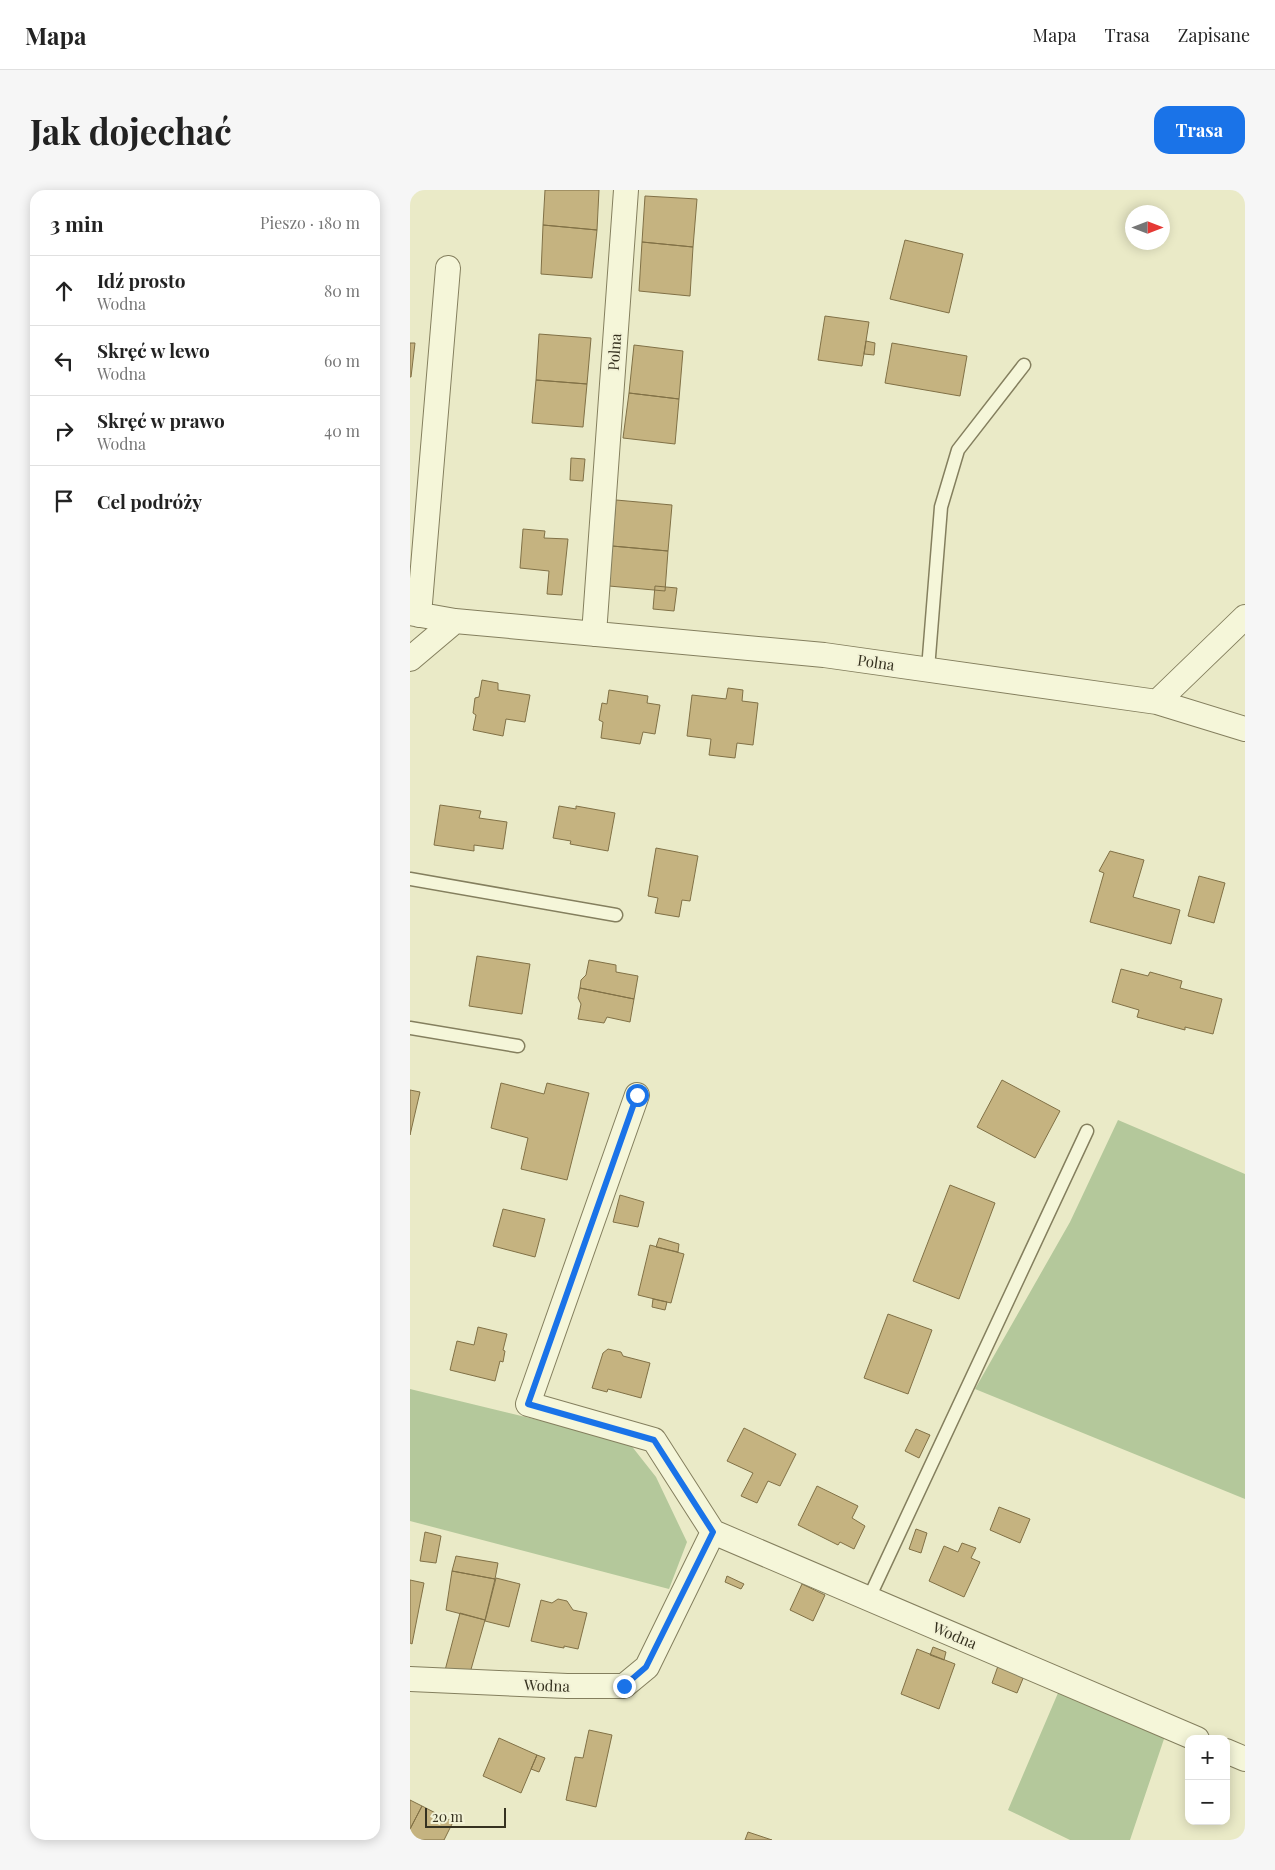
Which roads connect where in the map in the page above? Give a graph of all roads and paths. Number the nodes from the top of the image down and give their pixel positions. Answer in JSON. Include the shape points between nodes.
{"nodes":[{"id":1,"x":626,"y":190,"type":"edge"},
{"id":2,"x":448,"y":268,"type":"dead end"},
{"id":3,"x":1024,"y":365,"type":"dead end"},
{"id":4,"x":415,"y":614,"type":"edge"},
{"id":5,"x":1245,"y":617,"type":"edge"},
{"id":6,"x":455,"y":622,"type":"junction"},
{"id":7,"x":594,"y":634,"type":"junction"},
{"id":8,"x":410,"y":659,"type":"edge"},
{"id":9,"x":928,"y":669,"type":"junction"},
{"id":10,"x":1157,"y":702,"type":"junction"},
{"id":11,"x":1245,"y":729,"type":"edge"},
{"id":12,"x":410,"y":879,"type":"edge"},
{"id":13,"x":616,"y":915,"type":"dead end"},
{"id":14,"x":410,"y":1028,"type":"edge"},
{"id":15,"x":518,"y":1046,"type":"dead end"},
{"id":16,"x":637,"y":1095,"type":"dead end"},
{"id":17,"x":1087,"y":1131,"type":"dead end"},
{"id":18,"x":713,"y":1532,"type":"junction"},
{"id":19,"x":869,"y":1598,"type":"junction"},
{"id":20,"x":410,"y":1680,"type":"edge"},
{"id":21,"x":1188,"y":1735,"type":"edge"},
{"id":22,"x":1230,"y":1753,"type":"edge"},
{"id":23,"x":1245,"y":1759,"type":"edge"}],
"edges":[{"from":1,"to":7,"type":"street","name":"Polna"},
{"from":2,"to":4,"type":"street","name":"Polna"},
{"from":3,"to":9,"type":"lane","via":[[958,450],[941,507]]},
{"from":4,"to":6,"type":"street","name":"Polna"},
{"from":5,"to":10,"type":"street"},
{"from":6,"to":7,"type":"street","name":"Polna"},
{"from":6,"to":8,"type":"street"},
{"from":7,"to":9,"type":"street","name":"Polna","via":[[824,655]]},
{"from":9,"to":10,"type":"street","name":"Polna"},
{"from":10,"to":11,"type":"street","name":"Polna"},
{"from":12,"to":13,"type":"lane"},
{"from":14,"to":15,"type":"lane"},
{"from":16,"to":18,"type":"street","via":[[528,1404],[654,1440]]},
{"from":17,"to":19,"type":"lane"},
{"from":18,"to":19,"type":"street","name":"Wodna"},
{"from":18,"to":20,"type":"street","name":"Wodna","via":[[646,1667],[624,1686]]},
{"from":19,"to":21,"type":"street","name":"Wodna"},
{"from":22,"to":23,"type":"street"}]}
